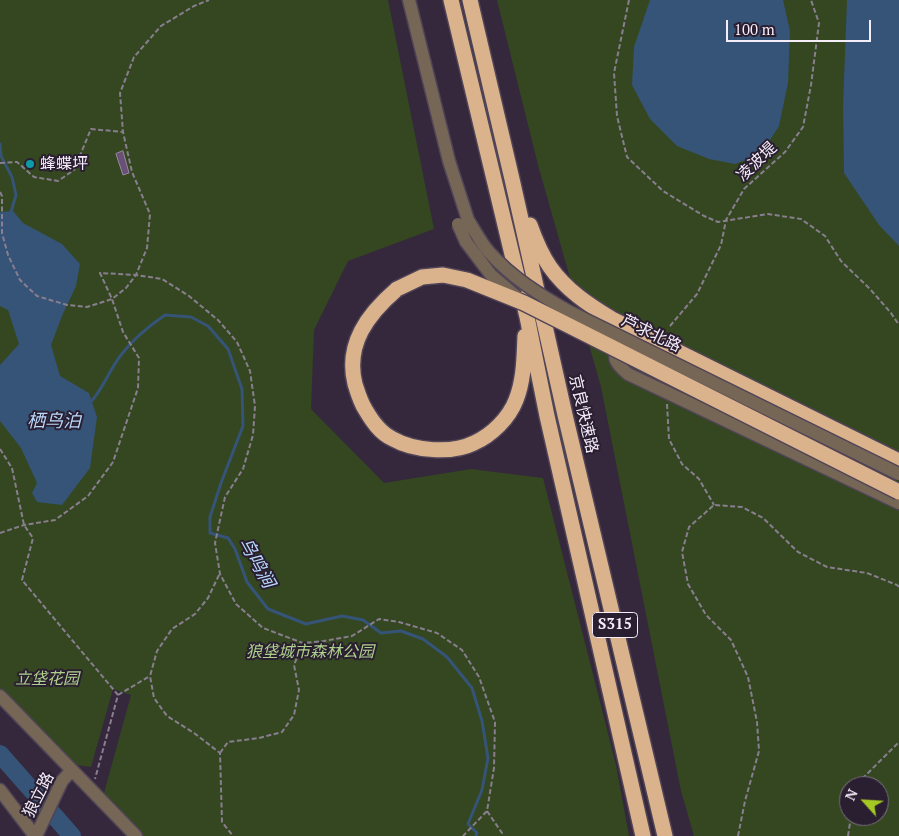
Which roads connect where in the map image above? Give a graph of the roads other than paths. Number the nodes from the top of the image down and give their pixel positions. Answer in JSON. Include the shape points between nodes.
{"nodes":[{"id":1,"x":409,"y":0,"type":"edge"},
{"id":2,"x":470,"y":0,"type":"edge"},
{"id":3,"x":451,"y":1,"type":"edge"},
{"id":4,"x":512,"y":179,"type":"junction"},
{"id":5,"x":463,"y":222,"type":"junction"},
{"id":6,"x":525,"y":310,"type":"junction"},
{"id":7,"x":651,"y":339,"type":"junction"},
{"id":8,"x":899,"y":461,"type":"edge"},
{"id":9,"x":899,"y":474,"type":"edge"},
{"id":10,"x":899,"y":492,"type":"edge"},
{"id":11,"x":899,"y":503,"type":"edge"},
{"id":12,"x":0,"y":696,"type":"edge"},
{"id":13,"x":72,"y":770,"type":"junction"},
{"id":14,"x":0,"y":790,"type":"edge"},
{"id":15,"x":35,"y":836,"type":"edge"},
{"id":16,"x":136,"y":836,"type":"edge"},
{"id":17,"x":643,"y":836,"type":"edge"},
{"id":18,"x":666,"y":836,"type":"edge"}],
"edges":[{"from":1,"to":5,"type":"street","name":"芦求北路"},
{"from":2,"to":4,"type":"highway","name":"京良快速路"},
{"from":3,"to":6,"type":"highway"},
{"from":4,"to":7,"type":"highway","via":[[550,267],[584,302]]},
{"from":4,"to":18,"type":"highway","name":"京良快速路","number":"S315"},
{"from":5,"to":6,"type":"street","name":"芦求北路","bridge":true,"via":[[466,242],[491,276]]},
{"from":5,"to":9,"type":"street","name":"芦求北路","bridge":true,"via":[[501,264],[543,297]]},
{"from":6,"to":6,"type":"highway","bridge":true,"via":[[467,280],[443,275],[422,277],[397,289],[366,321],[353,354],[353,376],[360,401],[373,423],[392,439],[414,447],[457,448],[488,435],[504,420],[515,402],[522,379]]},
{"from":6,"to":10,"type":"highway","bridge":true},
{"from":6,"to":17,"type":"highway","number":"S315"},
{"from":7,"to":8,"type":"highway"},
{"from":7,"to":11,"type":"street","via":[[628,337],[620,343],[615,361],[628,374]]},
{"from":12,"to":13,"type":"street"},
{"from":13,"to":15,"type":"street","name":"狼立路","via":[[62,781]]},
{"from":13,"to":16,"type":"street"},
{"from":14,"to":15,"type":"street"}]}
